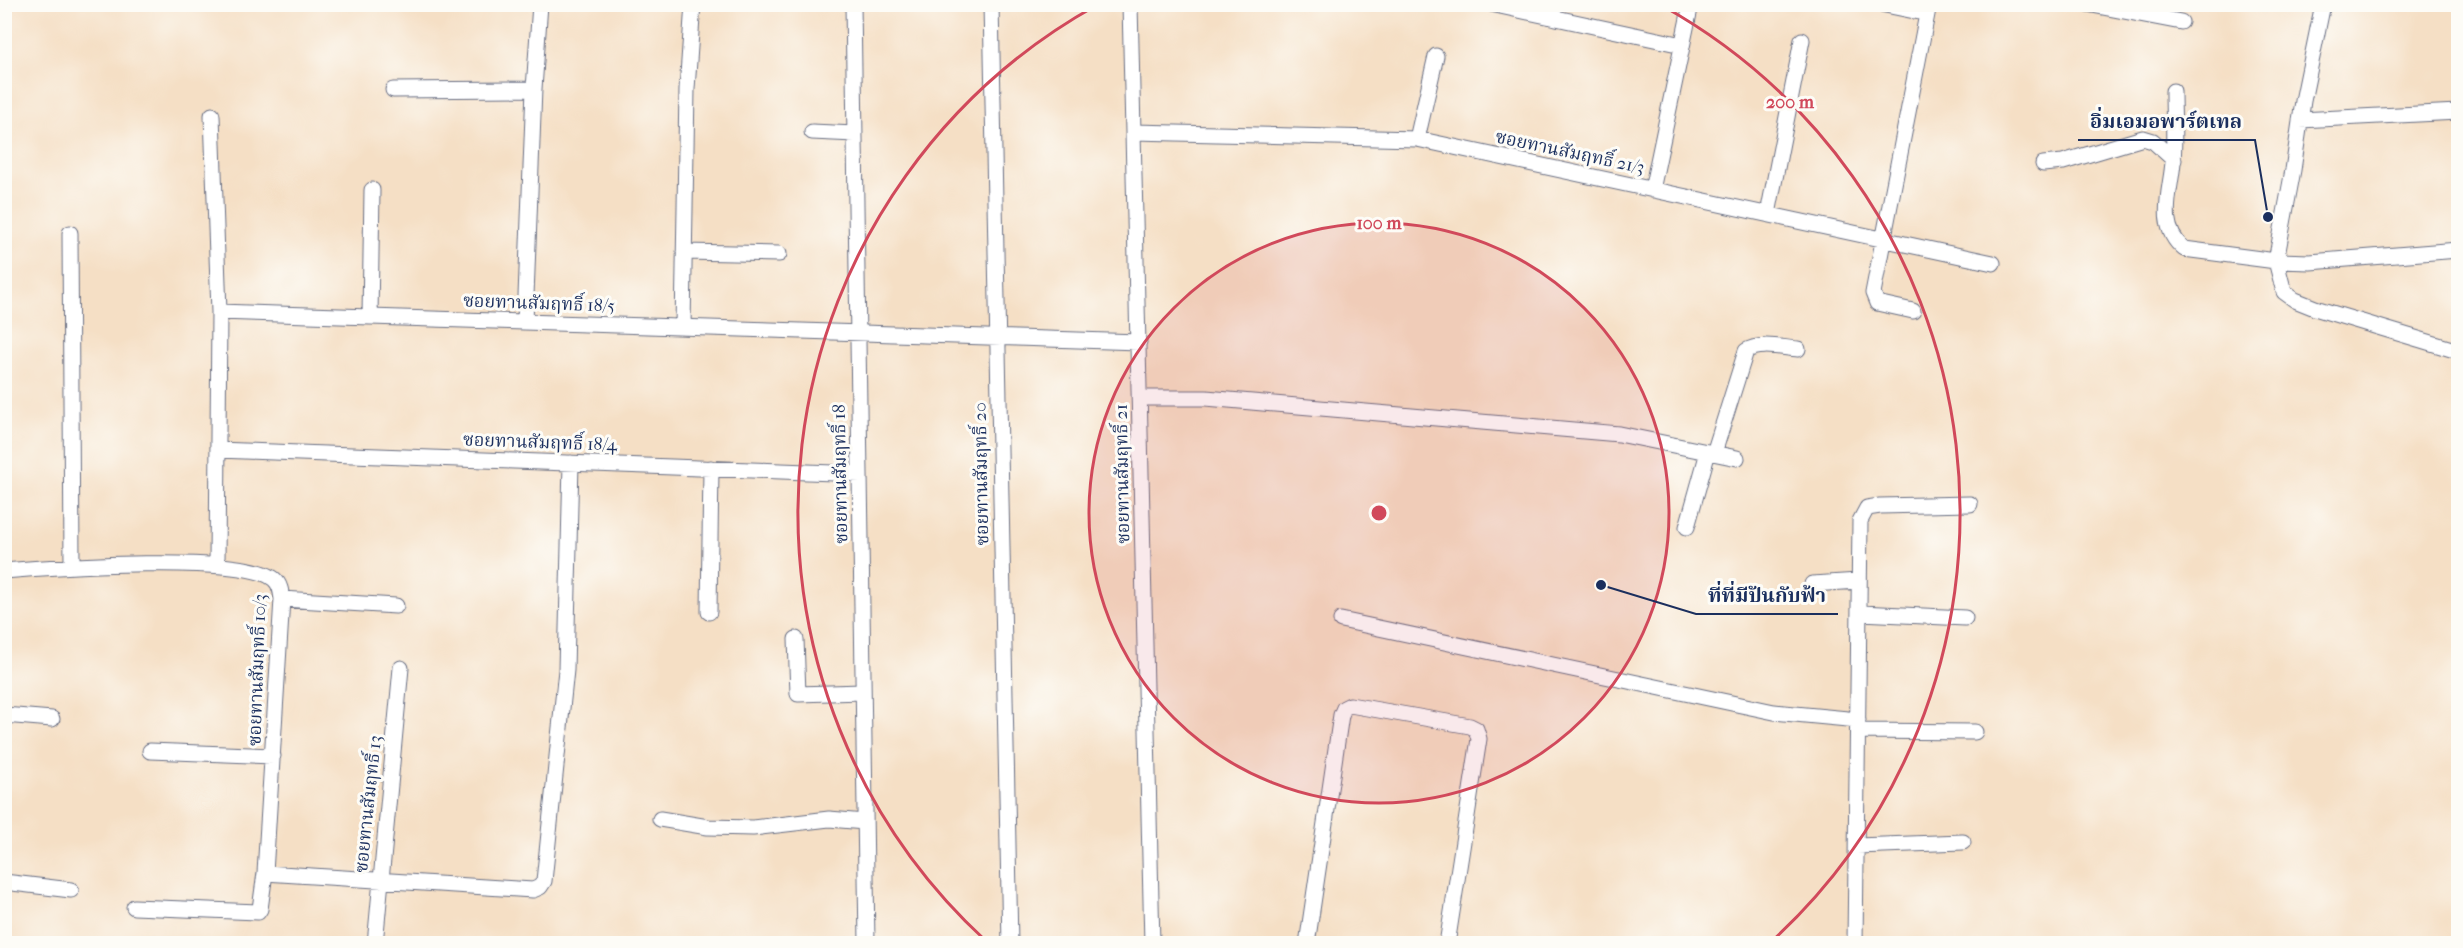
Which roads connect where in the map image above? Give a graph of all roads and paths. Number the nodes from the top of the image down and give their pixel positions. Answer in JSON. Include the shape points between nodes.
{"nodes":[{"id":1,"x":540,"y":4,"type":"edge"},
{"id":2,"x":693,"y":4,"type":"edge"},
{"id":3,"x":853,"y":4,"type":"edge"},
{"id":4,"x":991,"y":4,"type":"edge"},
{"id":5,"x":1130,"y":4,"type":"edge"},
{"id":6,"x":1491,"y":4,"type":"edge"},
{"id":7,"x":1690,"y":4,"type":"edge"},
{"id":8,"x":2086,"y":4,"type":"edge"},
{"id":9,"x":2323,"y":4,"type":"edge"},
{"id":10,"x":1874,"y":6,"type":"dead end"},
{"id":11,"x":1928,"y":11,"type":"edge"},
{"id":12,"x":2181,"y":22,"type":"dead end"},
{"id":13,"x":1802,"y":40,"type":"dead end"},
{"id":14,"x":1682,"y":45,"type":"junction"},
{"id":15,"x":1436,"y":56,"type":"dead end"},
{"id":16,"x":534,"y":89,"type":"junction"},
{"id":17,"x":393,"y":90,"type":"dead end"},
{"id":18,"x":2173,"y":92,"type":"dead end"},
{"id":19,"x":2458,"y":112,"type":"edge"},
{"id":20,"x":212,"y":115,"type":"dead end"},
{"id":21,"x":2300,"y":120,"type":"junction"},
{"id":22,"x":812,"y":132,"type":"dead end"},
{"id":23,"x":1134,"y":132,"type":"junction"},
{"id":24,"x":855,"y":134,"type":"junction"},
{"id":25,"x":1417,"y":139,"type":"junction"},
{"id":26,"x":2174,"y":160,"type":"junction"},
{"id":27,"x":2043,"y":164,"type":"dead end"},
{"id":28,"x":372,"y":190,"type":"dead end"},
{"id":29,"x":1652,"y":190,"type":"junction"},
{"id":30,"x":1768,"y":214,"type":"junction"},
{"id":31,"x":70,"y":233,"type":"dead end"},
{"id":32,"x":1884,"y":238,"type":"junction"},
{"id":33,"x":2458,"y":250,"type":"edge"},
{"id":34,"x":684,"y":252,"type":"junction"},
{"id":35,"x":779,"y":254,"type":"dead end"},
{"id":36,"x":2276,"y":261,"type":"junction"},
{"id":37,"x":1993,"y":263,"type":"dead end"},
{"id":38,"x":1913,"y":311,"type":"dead end"},
{"id":39,"x":219,"y":312,"type":"junction"},
{"id":40,"x":370,"y":317,"type":"junction"},
{"id":41,"x":525,"y":322,"type":"junction"},
{"id":42,"x":683,"y":327,"type":"junction"},
{"id":43,"x":858,"y":333,"type":"junction"},
{"id":44,"x":998,"y":337,"type":"junction"},
{"id":45,"x":1138,"y":342,"type":"junction"},
{"id":46,"x":1798,"y":349,"type":"dead end"},
{"id":47,"x":2458,"y":351,"type":"edge"},
{"id":48,"x":1140,"y":398,"type":"junction"},
{"id":49,"x":218,"y":450,"type":"junction"},
{"id":50,"x":1711,"y":453,"type":"junction"},
{"id":51,"x":1737,"y":458,"type":"dead end"},
{"id":52,"x":571,"y":463,"type":"junction"},
{"id":53,"x":711,"y":468,"type":"junction"},
{"id":54,"x":860,"y":474,"type":"junction"},
{"id":55,"x":1970,"y":504,"type":"dead end"},
{"id":56,"x":1687,"y":527,"type":"dead end"},
{"id":57,"x":217,"y":564,"type":"junction"},
{"id":58,"x":72,"y":565,"type":"junction"},
{"id":59,"x":4,"y":571,"type":"edge"},
{"id":60,"x":1859,"y":581,"type":"junction"},
{"id":61,"x":1812,"y":585,"type":"dead end"},
{"id":62,"x":282,"y":599,"type":"junction"},
{"id":63,"x":396,"y":606,"type":"dead end"},
{"id":64,"x":709,"y":612,"type":"dead end"},
{"id":65,"x":1861,"y":613,"type":"junction"},
{"id":66,"x":1965,"y":618,"type":"dead end"},
{"id":67,"x":1341,"y":620,"type":"dead end"},
{"id":68,"x":796,"y":639,"type":"dead end"},
{"id":69,"x":401,"y":668,"type":"dead end"},
{"id":70,"x":862,"y":692,"type":"junction"},
{"id":71,"x":4,"y":715,"type":"edge"},
{"id":72,"x":52,"y":719,"type":"dead end"},
{"id":73,"x":1858,"y":726,"type":"junction"},
{"id":74,"x":1975,"y":732,"type":"dead end"},
{"id":75,"x":150,"y":751,"type":"dead end"},
{"id":76,"x":273,"y":756,"type":"junction"},
{"id":77,"x":660,"y":819,"type":"dead end"},
{"id":78,"x":865,"y":822,"type":"junction"},
{"id":79,"x":1964,"y":842,"type":"dead end"},
{"id":80,"x":1857,"y":846,"type":"junction"},
{"id":81,"x":266,"y":873,"type":"junction"},
{"id":82,"x":380,"y":880,"type":"junction"},
{"id":83,"x":4,"y":882,"type":"edge"},
{"id":84,"x":70,"y":890,"type":"dead end"},
{"id":85,"x":134,"y":907,"type":"dead end"},
{"id":86,"x":375,"y":944,"type":"edge"},
{"id":87,"x":867,"y":944,"type":"edge"},
{"id":88,"x":1010,"y":944,"type":"edge"},
{"id":89,"x":1152,"y":944,"type":"edge"},
{"id":90,"x":1307,"y":944,"type":"edge"},
{"id":91,"x":1446,"y":944,"type":"edge"},
{"id":92,"x":1855,"y":944,"type":"edge"}],
"edges":[{"from":1,"to":16,"type":"street"},
{"from":2,"to":34,"type":"street"},
{"from":3,"to":24,"type":"street","name":"ซอยทานสัมฤทธิ์ 18"},
{"from":4,"to":44,"type":"street","name":"ซอยทานสัมฤทธิ์ 20"},
{"from":5,"to":23,"type":"street","name":"ซอยทานสัมฤทธิ์ 21"},
{"from":6,"to":14,"type":"street"},
{"from":7,"to":14,"type":"street"},
{"from":8,"to":12,"type":"street"},
{"from":9,"to":21,"type":"street"},
{"from":10,"to":11,"type":"lane"},
{"from":11,"to":32,"type":"street"},
{"from":13,"to":30,"type":"street"},
{"from":14,"to":29,"type":"street"},
{"from":15,"to":25,"type":"street"},
{"from":16,"to":17,"type":"street"},
{"from":16,"to":41,"type":"street"},
{"from":18,"to":26,"type":"street"},
{"from":19,"to":21,"type":"street"},
{"from":20,"to":39,"type":"street"},
{"from":21,"to":36,"type":"street"},
{"from":22,"to":24,"type":"street"},
{"from":23,"to":25,"type":"street","name":"ซอยทานสัมฤทธิ์ 21/3"},
{"from":23,"to":45,"type":"street","name":"ซอยทานสัมฤทธิ์ 21"},
{"from":24,"to":43,"type":"street","name":"ซอยทานสัมฤทธิ์ 18"},
{"from":25,"to":29,"type":"street","name":"ซอยทานสัมฤทธิ์ 21/3"},
{"from":26,"to":27,"type":"street","via":[[2153,141],[2143,138],[2063,162]]},
{"from":26,"to":36,"type":"street","via":[[2166,201],[2175,242],[2184,249]]},
{"from":28,"to":40,"type":"street"},
{"from":29,"to":30,"type":"street","name":"ซอยทานสัมฤทธิ์ 21/3"},
{"from":30,"to":32,"type":"street","name":"ซอยทานสัมฤทธิ์ 21/3"},
{"from":31,"to":58,"type":"street"},
{"from":32,"to":37,"type":"street","name":"ซอยทานสัมฤทธิ์ 21/3"},
{"from":32,"to":38,"type":"street","via":[[1874,299]]},
{"from":33,"to":36,"type":"street","via":[[2310,262]]},
{"from":34,"to":35,"type":"street"},
{"from":34,"to":42,"type":"street"},
{"from":36,"to":47,"type":"street","via":[[2284,292],[2295,300]]},
{"from":39,"to":40,"type":"street","name":"ซอยทานสัมฤทธิ์ 18/5"},
{"from":39,"to":49,"type":"street"},
{"from":40,"to":41,"type":"street","name":"ซอยทานสัมฤทธิ์ 18/5"},
{"from":41,"to":42,"type":"street","name":"ซอยทานสัมฤทธิ์ 18/5"},
{"from":42,"to":43,"type":"street","name":"ซอยทานสัมฤทธิ์ 18/5"},
{"from":43,"to":44,"type":"street","name":"ซอยทานสัมฤทธิ์ 18/5"},
{"from":43,"to":54,"type":"street","name":"ซอยทานสัมฤทธิ์ 18"},
{"from":44,"to":45,"type":"street","name":"ซอยทานสัมฤทธิ์ 18/5"},
{"from":44,"to":88,"type":"street","name":"ซอยทานสัมฤทธิ์ 20"},
{"from":45,"to":48,"type":"street","name":"ซอยทานสัมฤทธิ์ 21"},
{"from":46,"to":50,"type":"street","via":[[1761,347],[1746,351]]},
{"from":48,"to":50,"type":"street","via":[[1206,398],[1619,434]]},
{"from":48,"to":89,"type":"street","name":"ซอยทานสัมฤทธิ์ 21"},
{"from":49,"to":52,"type":"street","name":"ซอยทานสัมฤทธิ์ 18/4"},
{"from":49,"to":57,"type":"street"},
{"from":50,"to":51,"type":"street"},
{"from":50,"to":56,"type":"street"},
{"from":52,"to":53,"type":"street","name":"ซอยทานสัมฤทธิ์ 18/4"},
{"from":52,"to":82,"type":"street","via":[[566,670],[544,881],[533,890]]},
{"from":53,"to":54,"type":"street","name":"ซอยทานสัมฤทธิ์ 18/4"},
{"from":53,"to":64,"type":"street"},
{"from":54,"to":70,"type":"street","name":"ซอยทานสัมฤทธิ์ 18"},
{"from":55,"to":60,"type":"street","via":[[1867,508],[1860,521]]},
{"from":57,"to":58,"type":"street","name":"ซอยทานสัมฤทธิ์ 10/3"},
{"from":57,"to":62,"type":"street","name":"ซอยทานสัมฤทธิ์ 10/3","via":[[265,573],[280,587]]},
{"from":58,"to":59,"type":"street","name":"ซอยทานสัมฤทธิ์ 10/3"},
{"from":60,"to":61,"type":"street"},
{"from":60,"to":65,"type":"street"},
{"from":62,"to":63,"type":"street"},
{"from":62,"to":76,"type":"street","name":"ซอยทานสัมฤทธิ์ 10/3"},
{"from":65,"to":66,"type":"street"},
{"from":65,"to":73,"type":"street"},
{"from":67,"to":73,"type":"street","via":[[1774,712]]},
{"from":68,"to":70,"type":"street","via":[[798,694]]},
{"from":69,"to":82,"type":"street","name":"ซอยทานสัมฤทธิ์ 13"},
{"from":70,"to":78,"type":"street","name":"ซอยทานสัมฤทธิ์ 18"},
{"from":71,"to":72,"type":"street"},
{"from":73,"to":74,"type":"street"},
{"from":73,"to":80,"type":"street"},
{"from":75,"to":76,"type":"street"},
{"from":76,"to":81,"type":"street","name":"ซอยทานสัมฤทธิ์ 10/3"},
{"from":77,"to":78,"type":"street","via":[[708,827],[753,828],[829,819]]},
{"from":78,"to":87,"type":"street","name":"ซอยทานสัมฤทธิ์ 18"},
{"from":79,"to":80,"type":"street"},
{"from":80,"to":92,"type":"street"},
{"from":81,"to":82,"type":"street"},
{"from":81,"to":85,"type":"street","name":"ซอยทานสัมฤทธิ์ 10/3","via":[[258,912]]},
{"from":82,"to":86,"type":"street","name":"ซอยทานสัมฤทธิ์ 13"},
{"from":83,"to":84,"type":"street"},
{"from":90,"to":91,"type":"street","via":[[1341,715],[1350,705],[1476,729],[1479,739]]}]}
